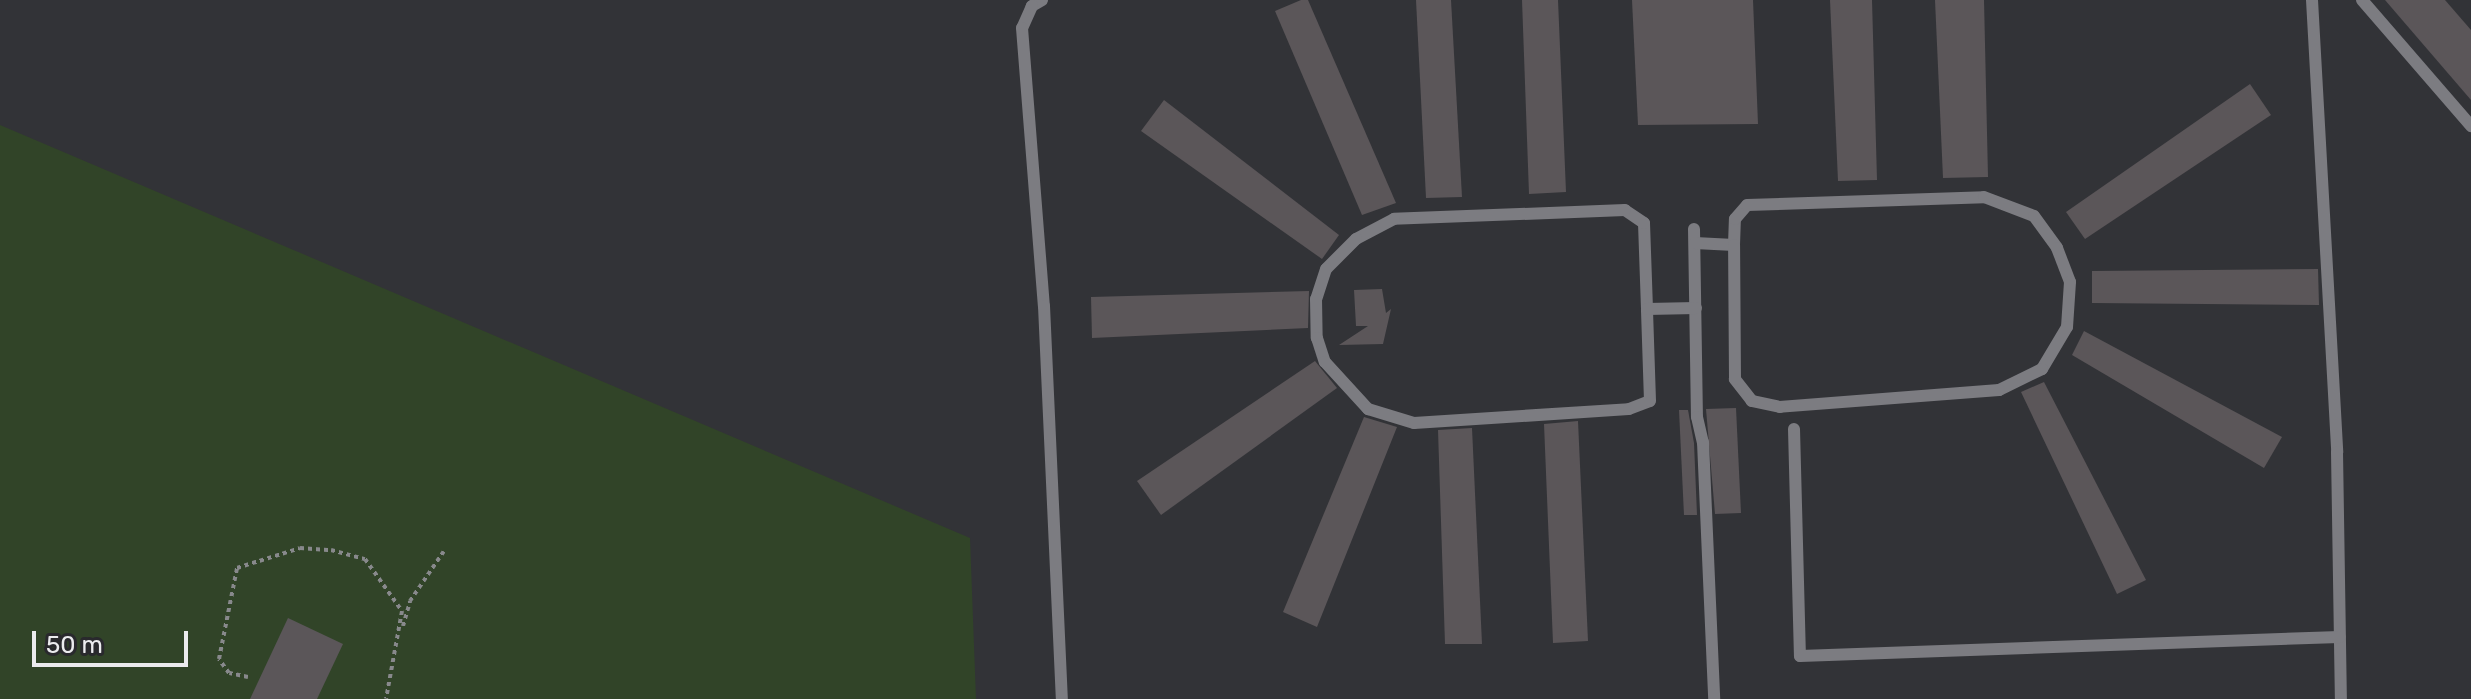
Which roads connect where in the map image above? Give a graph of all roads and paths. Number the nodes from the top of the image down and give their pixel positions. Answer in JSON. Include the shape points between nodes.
{"nodes":[{"id":1,"x":1042,"y":0,"type":"edge"},
{"id":2,"x":2312,"y":0,"type":"edge"},
{"id":3,"x":2362,"y":0,"type":"edge"},
{"id":4,"x":2471,"y":126,"type":"edge"},
{"id":5,"x":1694,"y":229,"type":"dead end"},
{"id":6,"x":1695,"y":243,"type":"junction"},
{"id":7,"x":1734,"y":245,"type":"junction"},
{"id":8,"x":1696,"y":308,"type":"junction"},
{"id":9,"x":1647,"y":309,"type":"junction"},
{"id":10,"x":1794,"y":429,"type":"dead end"},
{"id":11,"x":444,"y":551,"type":"dead end"},
{"id":12,"x":400,"y":636,"type":"junction"},
{"id":13,"x":2340,"y":637,"type":"junction"},
{"id":14,"x":248,"y":677,"type":"dead end"},
{"id":15,"x":386,"y":699,"type":"edge"},
{"id":16,"x":1062,"y":699,"type":"edge"},
{"id":17,"x":1714,"y":699,"type":"edge"},
{"id":18,"x":2341,"y":699,"type":"edge"}],
"edges":[{"from":1,"to":16,"type":"lane","via":[[1032,6],[1022,28],[1044,306]]},
{"from":2,"to":13,"type":"lane","via":[[2336,436]]},
{"from":3,"to":4,"type":"lane"},
{"from":5,"to":6,"type":"lane"},
{"from":6,"to":7,"type":"lane"},
{"from":6,"to":8,"type":"lane"},
{"from":7,"to":7,"type":"lane","via":[[1735,219],[1747,205],[1984,197],[2034,216],[2057,248],[2070,282],[2067,327],[2042,369],[1999,390],[1780,407],[1752,401],[1735,379]]},
{"from":8,"to":9,"type":"lane"},
{"from":8,"to":17,"type":"lane"},
{"from":9,"to":9,"type":"lane","via":[[1650,401],[1629,409],[1414,423],[1368,409],[1325,362],[1317,338],[1316,299],[1326,269],[1356,239],[1394,219],[1625,210],[1644,223]]},
{"from":10,"to":13,"type":"lane","via":[[1800,656]]},
{"from":11,"to":12,"type":"path","via":[[410,601]]},
{"from":12,"to":14,"type":"path","via":[[402,611],[365,559],[300,548],[237,568],[219,659],[229,673]]},
{"from":12,"to":15,"type":"path"},
{"from":13,"to":18,"type":"lane"}]}
